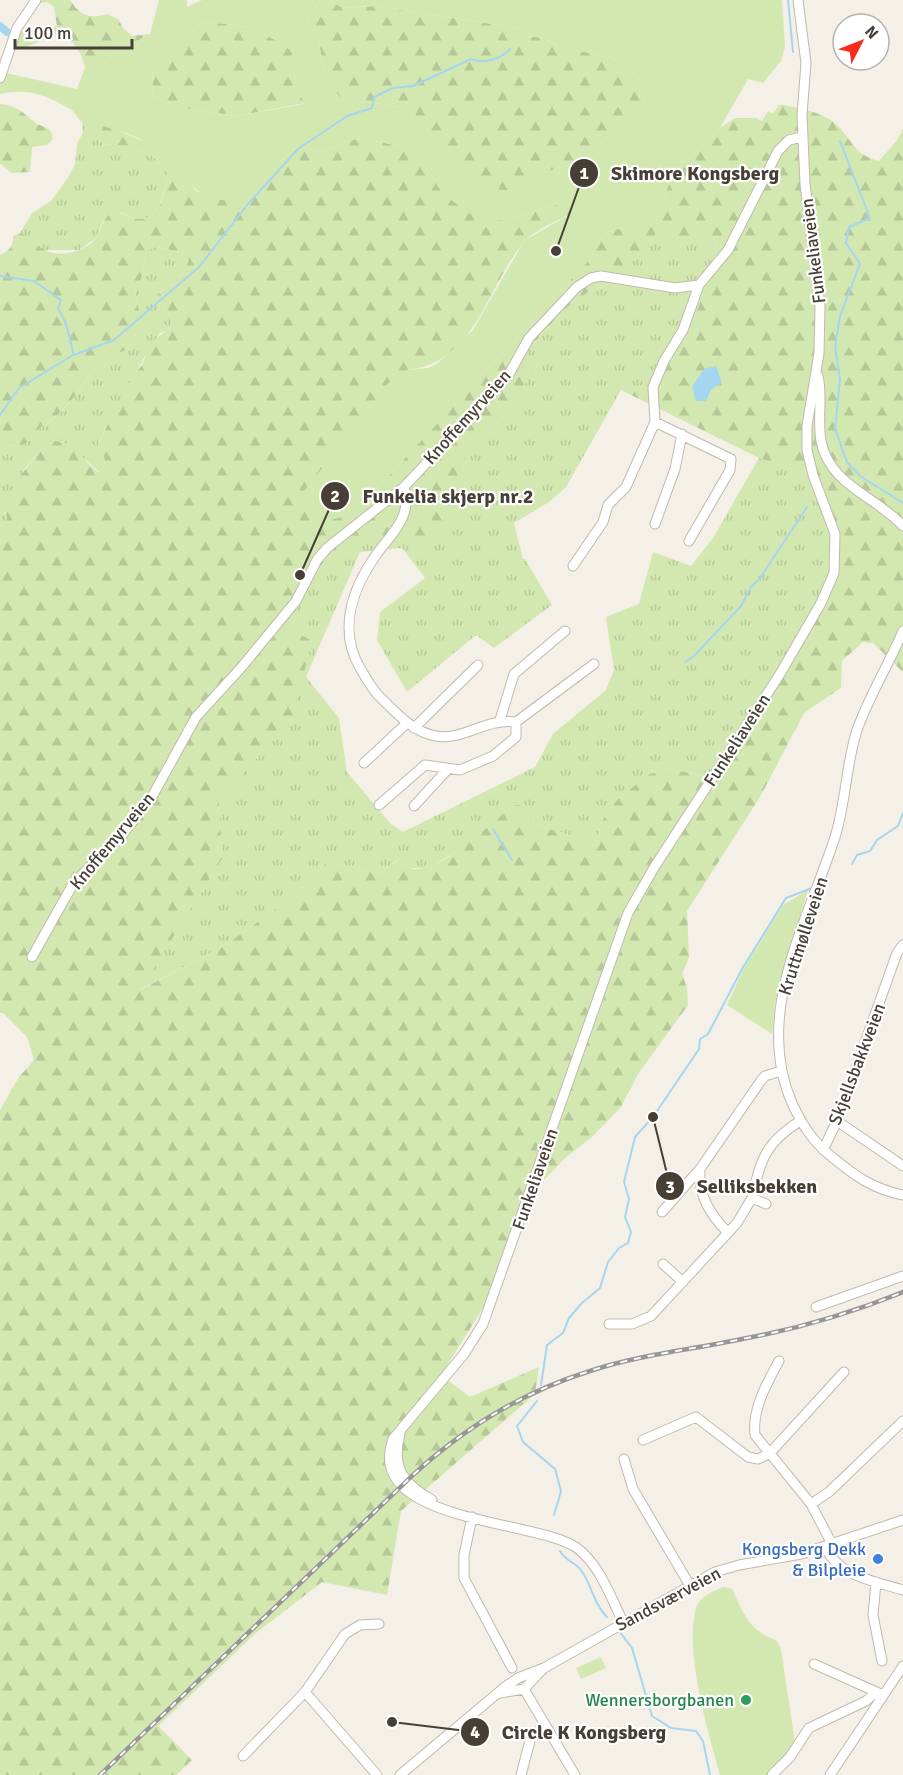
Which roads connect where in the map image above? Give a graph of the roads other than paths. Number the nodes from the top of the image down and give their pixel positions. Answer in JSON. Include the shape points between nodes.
{"nodes":[{"id":1,"x":36,"y":0,"type":"edge"},
{"id":2,"x":798,"y":0,"type":"edge"},
{"id":3,"x":0,"y":78,"type":"edge"},
{"id":4,"x":802,"y":137,"type":"junction"},
{"id":5,"x":699,"y":285,"type":"junction"},
{"id":6,"x":817,"y":371,"type":"junction"},
{"id":7,"x":655,"y":422,"type":"junction"},
{"id":8,"x":682,"y":434,"type":"junction"},
{"id":9,"x":404,"y":487,"type":"junction"},
{"id":10,"x":655,"y":524,"type":"dead end"},
{"id":11,"x":903,"y":526,"type":"edge"},
{"id":12,"x":689,"y":541,"type":"dead end"},
{"id":13,"x":573,"y":566,"type":"dead end"},
{"id":14,"x":565,"y":631,"type":"dead end"},
{"id":15,"x":903,"y":631,"type":"edge"},
{"id":16,"x":594,"y":663,"type":"dead end"},
{"id":17,"x":478,"y":665,"type":"dead end"},
{"id":18,"x":500,"y":720,"type":"junction"},
{"id":19,"x":516,"y":722,"type":"junction"},
{"id":20,"x":410,"y":726,"type":"junction"},
{"id":21,"x":364,"y":763,"type":"dead end"},
{"id":22,"x":447,"y":770,"type":"junction"},
{"id":23,"x":379,"y":805,"type":"dead end"},
{"id":24,"x":414,"y":806,"type":"dead end"},
{"id":25,"x":903,"y":945,"type":"edge"},
{"id":26,"x":32,"y":957,"type":"dead end"},
{"id":27,"x":781,"y":1071,"type":"junction"},
{"id":28,"x":800,"y":1121,"type":"junction"},
{"id":29,"x":837,"y":1121,"type":"junction"},
{"id":30,"x":823,"y":1150,"type":"junction"},
{"id":31,"x":903,"y":1166,"type":"edge"},
{"id":32,"x":700,"y":1169,"type":"junction"},
{"id":33,"x":903,"y":1195,"type":"edge"},
{"id":34,"x":752,"y":1198,"type":"junction"},
{"id":35,"x":766,"y":1204,"type":"dead end"},
{"id":36,"x":662,"y":1212,"type":"dead end"},
{"id":37,"x":729,"y":1233,"type":"junction"},
{"id":38,"x":663,"y":1264,"type":"dead end"},
{"id":39,"x":903,"y":1276,"type":"edge"},
{"id":40,"x":683,"y":1282,"type":"junction"},
{"id":41,"x":816,"y":1308,"type":"dead end"},
{"id":42,"x":609,"y":1324,"type":"dead end"},
{"id":43,"x":779,"y":1361,"type":"dead end"},
{"id":44,"x":844,"y":1372,"type":"dead end"},
{"id":45,"x":903,"y":1420,"type":"edge"},
{"id":46,"x":643,"y":1440,"type":"dead end"},
{"id":47,"x":769,"y":1454,"type":"junction"},
{"id":48,"x":624,"y":1459,"type":"dead end"},
{"id":49,"x":811,"y":1503,"type":"junction"},
{"id":50,"x":472,"y":1517,"type":"junction"},
{"id":51,"x":903,"y":1520,"type":"edge"},
{"id":52,"x":828,"y":1545,"type":"junction"},
{"id":53,"x":876,"y":1581,"type":"junction"},
{"id":54,"x":689,"y":1584,"type":"junction"},
{"id":55,"x":903,"y":1590,"type":"edge"},
{"id":56,"x":623,"y":1622,"type":"junction"},
{"id":57,"x":378,"y":1624,"type":"dead end"},
{"id":58,"x":882,"y":1661,"type":"dead end"},
{"id":59,"x":814,"y":1664,"type":"dead end"},
{"id":60,"x":903,"y":1665,"type":"edge"},
{"id":61,"x":512,"y":1668,"type":"dead end"},
{"id":62,"x":522,"y":1684,"type":"junction"},
{"id":63,"x":305,"y":1692,"type":"junction"},
{"id":64,"x":880,"y":1693,"type":"junction"},
{"id":65,"x":544,"y":1727,"type":"junction"},
{"id":66,"x":243,"y":1756,"type":"dead end"},
{"id":67,"x":377,"y":1775,"type":"edge"},
{"id":68,"x":400,"y":1775,"type":"edge"},
{"id":69,"x":521,"y":1775,"type":"edge"},
{"id":70,"x":575,"y":1775,"type":"edge"},
{"id":71,"x":772,"y":1775,"type":"edge"},
{"id":72,"x":830,"y":1775,"type":"edge"}],
"edges":[{"from":1,"to":3,"type":"street","via":[[16,28]]},
{"from":2,"to":4,"type":"street","name":"Funkeliaveien","via":[[806,63]]},
{"from":4,"to":5,"type":"street","via":[[789,140],[778,151],[728,250]]},
{"from":4,"to":6,"type":"street","name":"Funkeliaveien","via":[[820,307]]},
{"from":5,"to":7,"type":"street","via":[[683,330],[653,387]]},
{"from":5,"to":9,"type":"street","name":"Knoffemyrveien","via":[[675,288],[609,276],[591,278],[577,287],[529,338],[508,376]]},
{"from":6,"to":11,"type":"street","via":[[821,388],[821,440],[828,459],[850,485]]},
{"from":6,"to":50,"type":"street","name":"Funkeliaveien","via":[[807,426],[807,450],[835,534],[831,583],[780,674],[633,903],[483,1324],[464,1354],[401,1431],[396,1454],[401,1473],[425,1496]]},
{"from":7,"to":8,"type":"street"},
{"from":7,"to":13,"type":"street","via":[[626,487],[608,505],[603,522]]},
{"from":8,"to":10,"type":"street","via":[[675,469]]},
{"from":8,"to":12,"type":"street","via":[[732,459],[730,470]]},
{"from":9,"to":20,"type":"street","via":[[404,515],[392,538],[365,571],[347,627],[353,656],[375,692]]},
{"from":9,"to":26,"type":"street","name":"Knoffemyrveien","via":[[317,560],[296,602],[196,717],[153,795],[123,834],[73,884]]},
{"from":14,"to":18,"type":"street","via":[[514,674]]},
{"from":15,"to":27,"type":"street","name":"Kruttmølleveien","via":[[858,729],[842,815],[782,992]]},
{"from":16,"to":19,"type":"street"},
{"from":17,"to":20,"type":"street"},
{"from":18,"to":19,"type":"street"},
{"from":18,"to":20,"type":"street","via":[[453,736],[438,736]]},
{"from":19,"to":22,"type":"street","via":[[516,737],[502,750],[467,768]]},
{"from":20,"to":21,"type":"street"},
{"from":22,"to":23,"type":"street","via":[[425,765]]},
{"from":22,"to":24,"type":"street"},
{"from":25,"to":29,"type":"street","name":"Skjellsbakkveien"},
{"from":27,"to":28,"type":"street","name":"Kruttmølleveien"},
{"from":27,"to":32,"type":"street","via":[[759,1082]]},
{"from":28,"to":30,"type":"street","name":"Kruttmølleveien"},
{"from":28,"to":34,"type":"street","via":[[768,1147]]},
{"from":29,"to":30,"type":"street","name":"Skjellsbakkveien"},
{"from":29,"to":31,"type":"street"},
{"from":30,"to":33,"type":"street","name":"Kruttmølleveien","via":[[860,1180]]},
{"from":32,"to":36,"type":"street"},
{"from":32,"to":37,"type":"street","via":[[699,1187],[704,1200]]},
{"from":34,"to":35,"type":"street"},
{"from":34,"to":37,"type":"street"},
{"from":37,"to":40,"type":"street"},
{"from":38,"to":40,"type":"street"},
{"from":39,"to":41,"type":"street"},
{"from":40,"to":42,"type":"street","via":[[647,1318],[632,1324]]},
{"from":43,"to":47,"type":"street","via":[[753,1421],[755,1435]]},
{"from":44,"to":47,"type":"street"},
{"from":45,"to":49,"type":"street","via":[[829,1492]]},
{"from":46,"to":47,"type":"street","via":[[696,1417],[748,1457],[758,1459]]},
{"from":47,"to":49,"type":"street"},
{"from":48,"to":54,"type":"street","via":[[633,1489]]},
{"from":49,"to":52,"type":"street"},
{"from":50,"to":56,"type":"street","name":"Funkeliaveien","via":[[552,1536],[578,1549],[594,1566]]},
{"from":50,"to":61,"type":"street","via":[[464,1578]]},
{"from":51,"to":52,"type":"street","name":"Sandsværveien"},
{"from":52,"to":53,"type":"street","via":[[830,1559],[839,1568]]},
{"from":52,"to":54,"type":"street","name":"Sandsværveien","via":[[784,1558],[729,1567]]},
{"from":53,"to":55,"type":"street"},
{"from":53,"to":58,"type":"street","via":[[873,1615]]},
{"from":54,"to":56,"type":"street","name":"Sandsværveien"},
{"from":56,"to":62,"type":"street","name":"Sandsværveien"},
{"from":57,"to":63,"type":"street","via":[[360,1625],[345,1634]]},
{"from":59,"to":64,"type":"street"},
{"from":60,"to":64,"type":"street"},
{"from":62,"to":65,"type":"street"},
{"from":62,"to":68,"type":"street","name":"Sandsværveien","via":[[498,1694]]},
{"from":63,"to":66,"type":"street"},
{"from":63,"to":67,"type":"street"},
{"from":64,"to":71,"type":"street","via":[[809,1728],[790,1757]]},
{"from":64,"to":72,"type":"street"},
{"from":65,"to":69,"type":"street","via":[[532,1736]]},
{"from":65,"to":70,"type":"street"}]}
